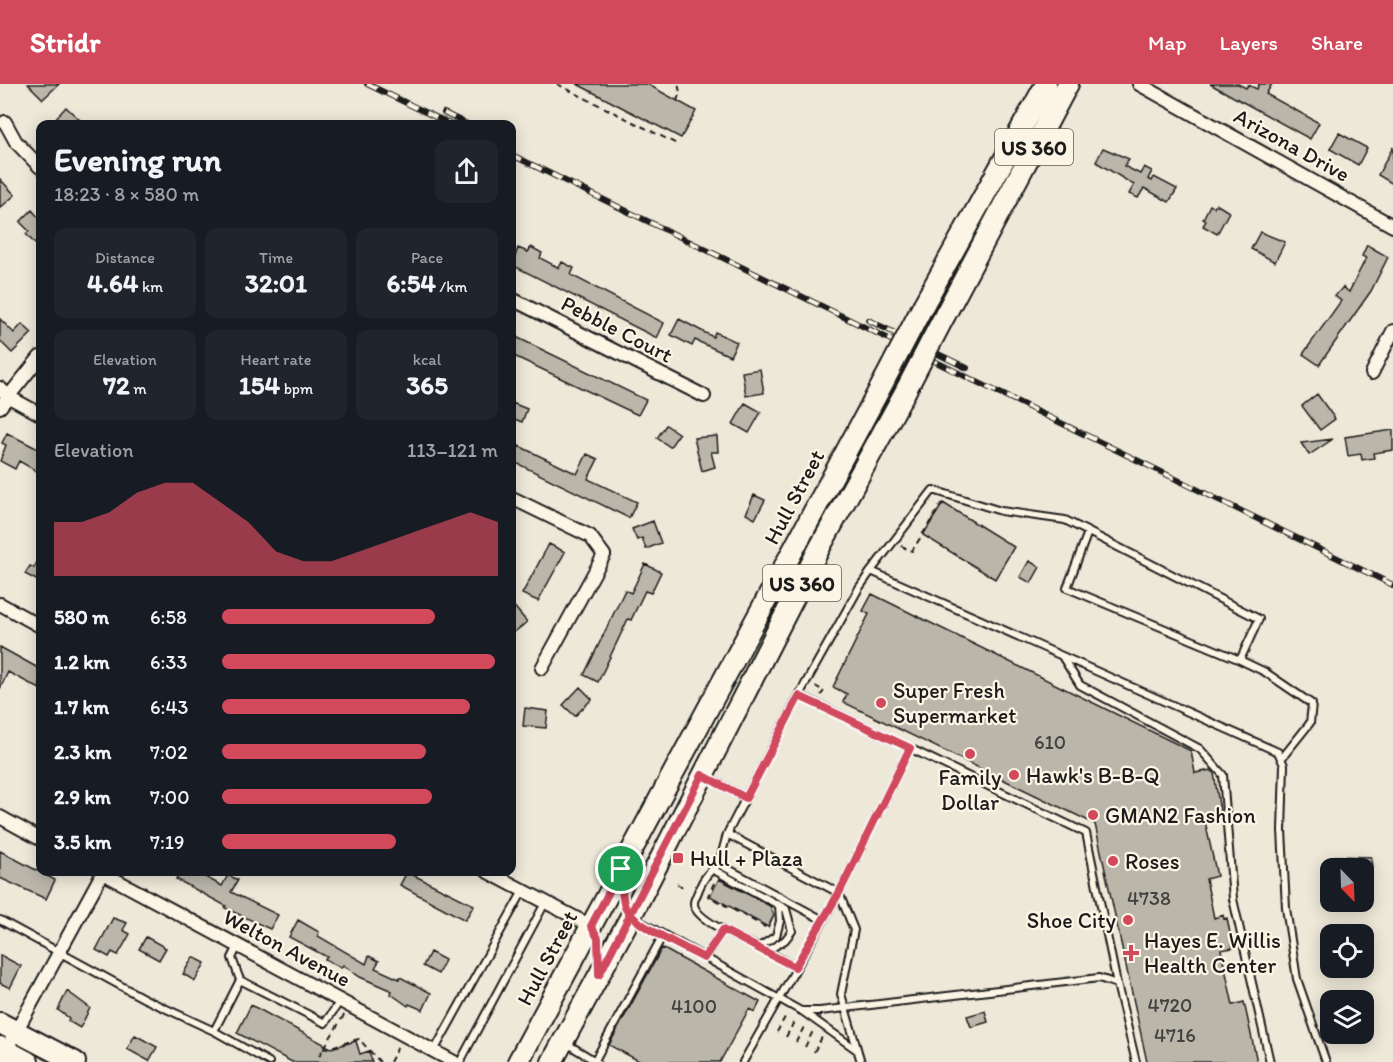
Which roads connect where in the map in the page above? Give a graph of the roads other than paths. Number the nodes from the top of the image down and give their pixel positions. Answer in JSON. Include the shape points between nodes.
{"nodes":[{"id":1,"x":1046,"y":84,"type":"edge"},
{"id":2,"x":1068,"y":84,"type":"edge"},
{"id":3,"x":1139,"y":84,"type":"edge"},
{"id":4,"x":5,"y":122,"type":"dead end"},
{"id":5,"x":36,"y":163,"type":"edge"},
{"id":6,"x":1393,"y":226,"type":"edge"},
{"id":7,"x":516,"y":301,"type":"edge"},
{"id":8,"x":1393,"y":331,"type":"edge"},
{"id":9,"x":36,"y":361,"type":"edge"},
{"id":10,"x":1372,"y":373,"type":"dead end"},
{"id":11,"x":4,"y":392,"type":"edge"},
{"id":12,"x":704,"y":396,"type":"dead end"},
{"id":13,"x":0,"y":407,"type":"edge"},
{"id":14,"x":36,"y":412,"type":"edge"},
{"id":15,"x":516,"y":500,"type":"edge"},
{"id":16,"x":1088,"y":532,"type":"junction"},
{"id":17,"x":871,"y":571,"type":"junction"},
{"id":18,"x":0,"y":604,"type":"edge"},
{"id":19,"x":36,"y":624,"type":"edge"},
{"id":20,"x":1063,"y":657,"type":"junction"},
{"id":21,"x":1240,"y":660,"type":"junction"},
{"id":22,"x":542,"y":668,"type":"dead end"},
{"id":23,"x":799,"y":696,"type":"junction"},
{"id":24,"x":910,"y":748,"type":"junction"},
{"id":25,"x":1282,"y":758,"type":"junction"},
{"id":26,"x":702,"y":775,"type":"junction"},
{"id":27,"x":746,"y":798,"type":"junction"},
{"id":28,"x":0,"y":817,"type":"edge"},
{"id":29,"x":727,"y":834,"type":"junction"},
{"id":30,"x":36,"y":837,"type":"edge"},
{"id":31,"x":719,"y":864,"type":"junction"},
{"id":32,"x":712,"y":868,"type":"junction"},
{"id":33,"x":621,"y":869,"type":"junction"},
{"id":34,"x":100,"y":876,"type":"edge"},
{"id":35,"x":109,"y":876,"type":"edge"},
{"id":36,"x":495,"y":876,"type":"edge"},
{"id":37,"x":523,"y":891,"type":"junction"},
{"id":38,"x":839,"y":893,"type":"junction"},
{"id":39,"x":545,"y":903,"type":"junction"},
{"id":40,"x":779,"y":905,"type":"junction"},
{"id":41,"x":631,"y":916,"type":"junction"},
{"id":42,"x":0,"y":920,"type":"edge"},
{"id":43,"x":823,"y":920,"type":"junction"},
{"id":44,"x":591,"y":926,"type":"junction"},
{"id":45,"x":723,"y":930,"type":"junction"},
{"id":46,"x":663,"y":935,"type":"junction"},
{"id":47,"x":238,"y":946,"type":"junction"},
{"id":48,"x":759,"y":947,"type":"junction"},
{"id":49,"x":767,"y":951,"type":"junction"},
{"id":50,"x":60,"y":952,"type":"junction"},
{"id":51,"x":704,"y":958,"type":"junction"},
{"id":52,"x":795,"y":967,"type":"junction"},
{"id":53,"x":599,"y":975,"type":"junction"},
{"id":54,"x":240,"y":980,"type":"junction"},
{"id":55,"x":1117,"y":984,"type":"junction"},
{"id":56,"x":777,"y":999,"type":"junction"},
{"id":57,"x":340,"y":1001,"type":"junction"},
{"id":58,"x":843,"y":1007,"type":"junction"},
{"id":59,"x":801,"y":1011,"type":"junction"},
{"id":60,"x":8,"y":1027,"type":"edge"},
{"id":61,"x":214,"y":1031,"type":"junction"},
{"id":62,"x":563,"y":1042,"type":"junction"},
{"id":63,"x":857,"y":1050,"type":"junction"},
{"id":64,"x":434,"y":1051,"type":"junction"},
{"id":65,"x":2,"y":1053,"type":"edge"},
{"id":66,"x":28,"y":1062,"type":"edge"},
{"id":67,"x":75,"y":1062,"type":"edge"},
{"id":68,"x":269,"y":1062,"type":"edge"},
{"id":69,"x":454,"y":1062,"type":"edge"},
{"id":70,"x":460,"y":1062,"type":"edge"},
{"id":71,"x":518,"y":1062,"type":"edge"},
{"id":72,"x":552,"y":1062,"type":"edge"},
{"id":73,"x":595,"y":1062,"type":"edge"},
{"id":74,"x":743,"y":1062,"type":"edge"},
{"id":75,"x":861,"y":1062,"type":"edge"},
{"id":76,"x":1136,"y":1062,"type":"edge"},
{"id":77,"x":1270,"y":1062,"type":"edge"},
{"id":78,"x":1326,"y":1062,"type":"edge"}],
"edges":[{"from":1,"to":33,"type":"main road","name":"Hull Street","number":"US 360","bridge":true},
{"from":2,"to":26,"type":"main road","name":"Hull Street","number":"US 360","bridge":true},
{"from":3,"to":6,"type":"street","name":"Arizona Drive"},
{"from":4,"to":5,"type":"street","via":[[16,142]]},
{"from":7,"to":12,"type":"street","name":"Pebble Court"},
{"from":8,"to":10,"type":"street"},
{"from":9,"to":11,"type":"street"},
{"from":11,"to":13,"type":"street"},
{"from":11,"to":14,"type":"street"},
{"from":15,"to":22,"type":"street","via":[[590,536],[604,555]]},
{"from":16,"to":17,"type":"lane","via":[[1065,520],[1001,511],[933,490]]},
{"from":16,"to":21,"type":"lane","via":[[1259,619]]},
{"from":16,"to":21,"type":"lane","via":[[1067,588]]},
{"from":17,"to":20,"type":"lane"},
{"from":17,"to":23,"type":"lane"},
{"from":18,"to":19,"type":"street"},
{"from":20,"to":25,"type":"lane","via":[[1274,748]]},
{"from":20,"to":77,"type":"lane","via":[[1080,685],[1200,749],[1223,775],[1233,899]]},
{"from":21,"to":25,"type":"lane","via":[[1312,704],[1310,723]]},
{"from":23,"to":24,"type":"lane"},
{"from":23,"to":27,"type":"lane"},
{"from":24,"to":38,"type":"lane"},
{"from":24,"to":55,"type":"lane","via":[[1086,833]]},
{"from":25,"to":78,"type":"lane","via":[[1286,908],[1297,979]]},
{"from":26,"to":27,"type":"lane"},
{"from":26,"to":41,"type":"main road","name":"Hull Street","number":"US 360"},
{"from":27,"to":29,"type":"lane"},
{"from":28,"to":30,"type":"street"},
{"from":29,"to":31,"type":"lane"},
{"from":29,"to":38,"type":"lane"},
{"from":31,"to":32,"type":"lane"},
{"from":31,"to":43,"type":"lane"},
{"from":32,"to":40,"type":"lane"},
{"from":32,"to":45,"type":"lane","via":[[694,903],[704,918]]},
{"from":33,"to":41,"type":"main road","via":[[622,894]]},
{"from":33,"to":44,"type":"main road","name":"Hull Street","number":"US 360"},
{"from":34,"to":50,"type":"street"},
{"from":35,"to":47,"type":"street","name":"Welton Avenue"},
{"from":36,"to":37,"type":"street"},
{"from":37,"to":39,"type":"street"},
{"from":37,"to":64,"type":"lane"},
{"from":38,"to":43,"type":"lane"},
{"from":38,"to":58,"type":"lane","via":[[854,930],[841,994]]},
{"from":39,"to":44,"type":"street"},
{"from":39,"to":70,"type":"lane"},
{"from":40,"to":48,"type":"lane","via":[[776,936]]},
{"from":40,"to":49,"type":"lane","via":[[786,909],[792,931]]},
{"from":41,"to":46,"type":"lane"},
{"from":41,"to":53,"type":"main road","name":"Hull Street","number":"US 360"},
{"from":42,"to":50,"type":"lane"},
{"from":43,"to":52,"type":"lane"},
{"from":44,"to":53,"type":"main road","via":[[598,938]]},
{"from":44,"to":71,"type":"main road","name":"Hull Street","number":"US 360"},
{"from":45,"to":48,"type":"lane"},
{"from":45,"to":51,"type":"lane"},
{"from":46,"to":51,"type":"lane"},
{"from":46,"to":73,"type":"lane"},
{"from":47,"to":54,"type":"lane","via":[[232,958]]},
{"from":47,"to":57,"type":"street","name":"Welton Avenue"},
{"from":48,"to":49,"type":"lane"},
{"from":49,"to":52,"type":"lane"},
{"from":50,"to":60,"type":"street"},
{"from":50,"to":61,"type":"lane","via":[[145,999]]},
{"from":51,"to":56,"type":"lane"},
{"from":52,"to":56,"type":"lane"},
{"from":53,"to":62,"type":"main road","name":"Hull Street","number":"US 360"},
{"from":54,"to":57,"type":"lane","via":[[325,1023]]},
{"from":54,"to":61,"type":"lane"},
{"from":55,"to":58,"type":"lane","via":[[1099,978]]},
{"from":55,"to":76,"type":"lane"},
{"from":56,"to":59,"type":"lane"},
{"from":56,"to":74,"type":"lane"},
{"from":57,"to":64,"type":"street","name":"Welton Avenue"},
{"from":58,"to":59,"type":"lane"},
{"from":58,"to":63,"type":"lane"},
{"from":59,"to":63,"type":"lane"},
{"from":60,"to":65,"type":"street"},
{"from":60,"to":67,"type":"main road"},
{"from":61,"to":68,"type":"lane"},
{"from":62,"to":72,"type":"main road","name":"Hull Street","number":"US 360"},
{"from":62,"to":73,"type":"lane"},
{"from":63,"to":75,"type":"lane"},
{"from":64,"to":69,"type":"street","name":"Welton Avenue"},
{"from":65,"to":66,"type":"main road"}]}
